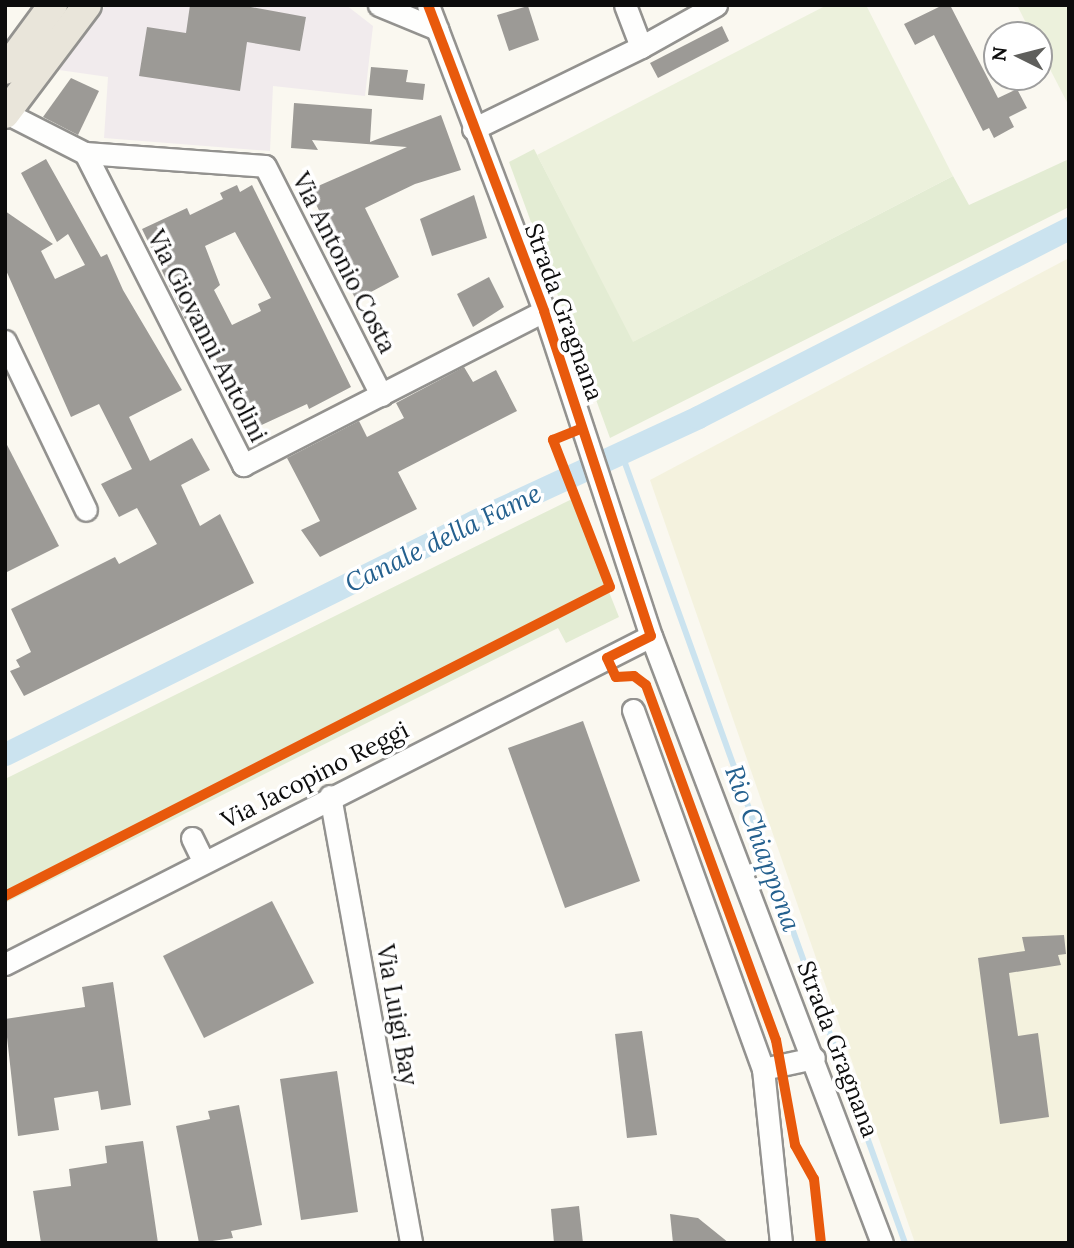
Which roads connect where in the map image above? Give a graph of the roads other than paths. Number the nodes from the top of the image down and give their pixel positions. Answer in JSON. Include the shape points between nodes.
{"nodes":[{"id":1,"x":53,"y":5,"type":"edge"},
{"id":2,"x":86,"y":5,"type":"edge"},
{"id":3,"x":379,"y":5,"type":"edge"},
{"id":4,"x":428,"y":5,"type":"edge"},
{"id":5,"x":625,"y":5,"type":"edge"},
{"id":6,"x":716,"y":5,"type":"edge"},
{"id":7,"x":437,"y":29,"type":"junction"},
{"id":8,"x":641,"y":47,"type":"junction"},
{"id":9,"x":5,"y":70,"type":"edge"},
{"id":10,"x":6,"y":114,"type":"edge"},
{"id":11,"x":473,"y":129,"type":"junction"},
{"id":12,"x":85,"y":153,"type":"junction"},
{"id":13,"x":544,"y":311,"type":"junction"},
{"id":14,"x":5,"y":341,"type":"edge"},
{"id":15,"x":381,"y":395,"type":"junction"},
{"id":16,"x":86,"y":509,"type":"dead end"},
{"id":17,"x":652,"y":636,"type":"junction"},
{"id":18,"x":633,"y":710,"type":"dead end"},
{"id":19,"x":330,"y":796,"type":"junction"},
{"id":20,"x":192,"y":838,"type":"dead end"},
{"id":21,"x":203,"y":861,"type":"junction"},
{"id":22,"x":5,"y":964,"type":"edge"},
{"id":23,"x":814,"y":1058,"type":"junction"},
{"id":24,"x":763,"y":1069,"type":"junction"},
{"id":25,"x":411,"y":1243,"type":"edge"},
{"id":26,"x":781,"y":1243,"type":"edge"},
{"id":27,"x":882,"y":1243,"type":"edge"}],
"edges":[{"from":1,"to":9,"type":"main road"},
{"from":2,"to":10,"type":"main road"},
{"from":3,"to":7,"type":"street"},
{"from":4,"to":7,"type":"street","name":"Strada Gragnana"},
{"from":5,"to":8,"type":"street"},
{"from":6,"to":8,"type":"street"},
{"from":7,"to":11,"type":"street","name":"Strada Gragnana"},
{"from":8,"to":11,"type":"street"},
{"from":10,"to":12,"type":"street"},
{"from":11,"to":13,"type":"street","name":"Strada Gragnana"},
{"from":12,"to":15,"type":"street","name":"Via Antonio Costa","via":[[265,166]]},
{"from":12,"to":15,"type":"street","name":"Via Giovanni Antolini","via":[[243,465]]},
{"from":13,"to":15,"type":"street","name":"Via Giovanni Antolini"},
{"from":13,"to":17,"type":"street","name":"Strada Gragnana"},
{"from":14,"to":16,"type":"street"},
{"from":17,"to":19,"type":"street","name":"Via Jacopino Reggi"},
{"from":17,"to":23,"type":"street","name":"Strada Gragnana"},
{"from":18,"to":24,"type":"street"},
{"from":19,"to":21,"type":"street","name":"Via Jacopino Reggi"},
{"from":19,"to":25,"type":"street","name":"Via Luigi Bay"},
{"from":20,"to":21,"type":"street"},
{"from":21,"to":22,"type":"street","name":"Via Jacopino Reggi"},
{"from":23,"to":24,"type":"street"},
{"from":23,"to":27,"type":"street","name":"Strada Gragnana"},
{"from":24,"to":26,"type":"street"}]}
